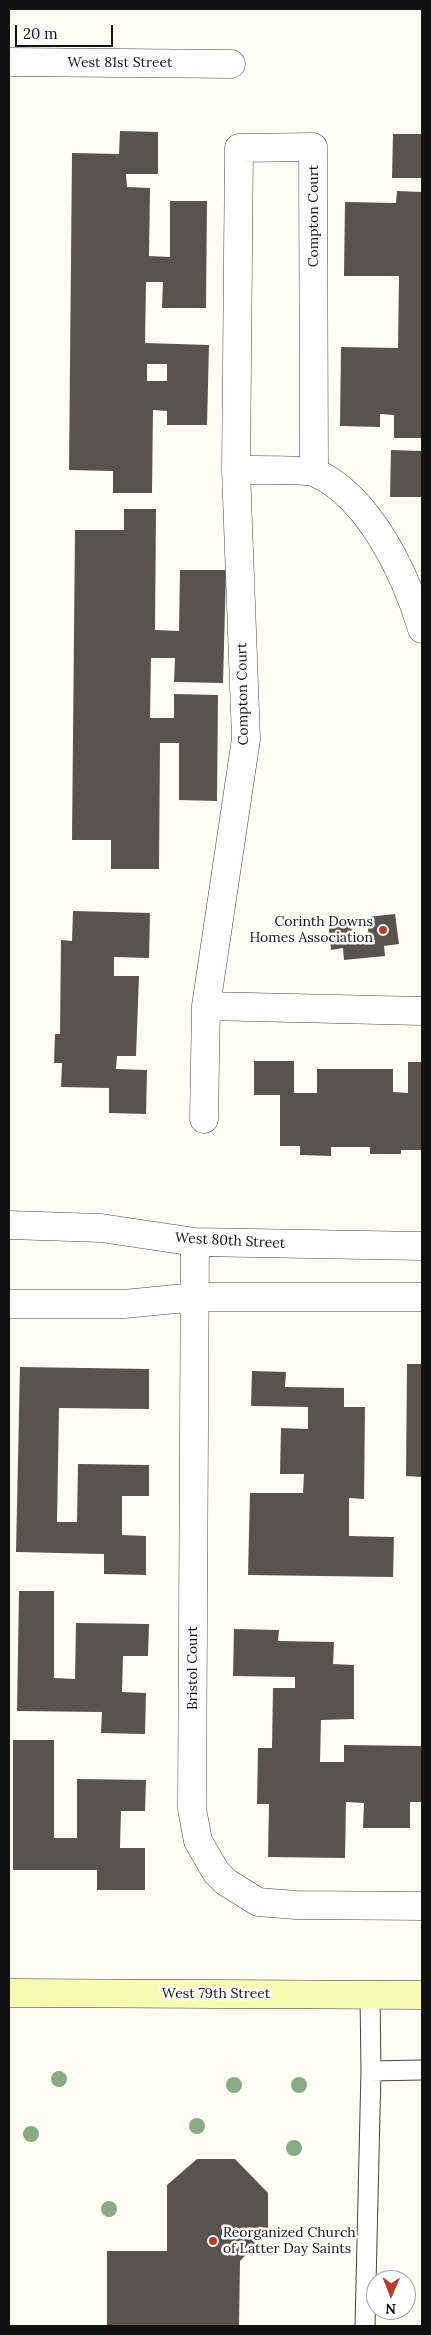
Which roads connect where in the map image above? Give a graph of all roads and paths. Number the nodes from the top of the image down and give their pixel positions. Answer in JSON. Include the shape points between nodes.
{"nodes":[{"id":1,"x":9,"y":62,"type":"edge"},
{"id":2,"x":231,"y":64,"type":"dead end"},
{"id":3,"x":236,"y":470,"type":"junction"},
{"id":4,"x":314,"y":472,"type":"junction"},
{"id":5,"x":422,"y":629,"type":"edge"},
{"id":6,"x":206,"y":1006,"type":"junction"},
{"id":7,"x":422,"y":1011,"type":"edge"},
{"id":8,"x":204,"y":1119,"type":"dead end"},
{"id":9,"x":9,"y":1225,"type":"edge"},
{"id":10,"x":195,"y":1242,"type":"junction"},
{"id":11,"x":422,"y":1246,"type":"edge"},
{"id":12,"x":196,"y":1297,"type":"junction"},
{"id":13,"x":422,"y":1298,"type":"edge"},
{"id":14,"x":9,"y":1304,"type":"edge"},
{"id":15,"x":422,"y":1906,"type":"edge"},
{"id":16,"x":9,"y":1993,"type":"edge"},
{"id":17,"x":370,"y":1995,"type":"junction"},
{"id":18,"x":422,"y":1995,"type":"edge"},
{"id":19,"x":422,"y":2070,"type":"edge"},
{"id":20,"x":371,"y":2071,"type":"junction"},
{"id":21,"x":365,"y":2326,"type":"edge"}],
"edges":[{"from":1,"to":2,"type":"street","name":"West 81st Street"},
{"from":3,"to":4,"type":"street"},
{"from":3,"to":4,"type":"street","name":"Compton Court","via":[[239,148],[313,147]]},
{"from":3,"to":6,"type":"street","name":"Compton Court","via":[[246,739]]},
{"from":4,"to":5,"type":"street","via":[[352,498],[392,552]]},
{"from":6,"to":7,"type":"street"},
{"from":6,"to":8,"type":"street","name":"Compton Court"},
{"from":9,"to":10,"type":"street","name":"West 80th Street","via":[[101,1228]]},
{"from":10,"to":11,"type":"street","name":"West 80th Street"},
{"from":10,"to":12,"type":"street","name":"Bristol Court"},
{"from":12,"to":13,"type":"street"},
{"from":12,"to":14,"type":"street","via":[[124,1304]]},
{"from":12,"to":15,"type":"street","name":"Bristol Court","via":[[192,1809],[198,1841],[216,1872],[258,1902]]},
{"from":16,"to":17,"type":"street","name":"West 79th Street"},
{"from":17,"to":18,"type":"street","name":"West 79th Street"},
{"from":17,"to":20,"type":"lane"},
{"from":19,"to":20,"type":"lane"},
{"from":20,"to":21,"type":"lane"}]}
